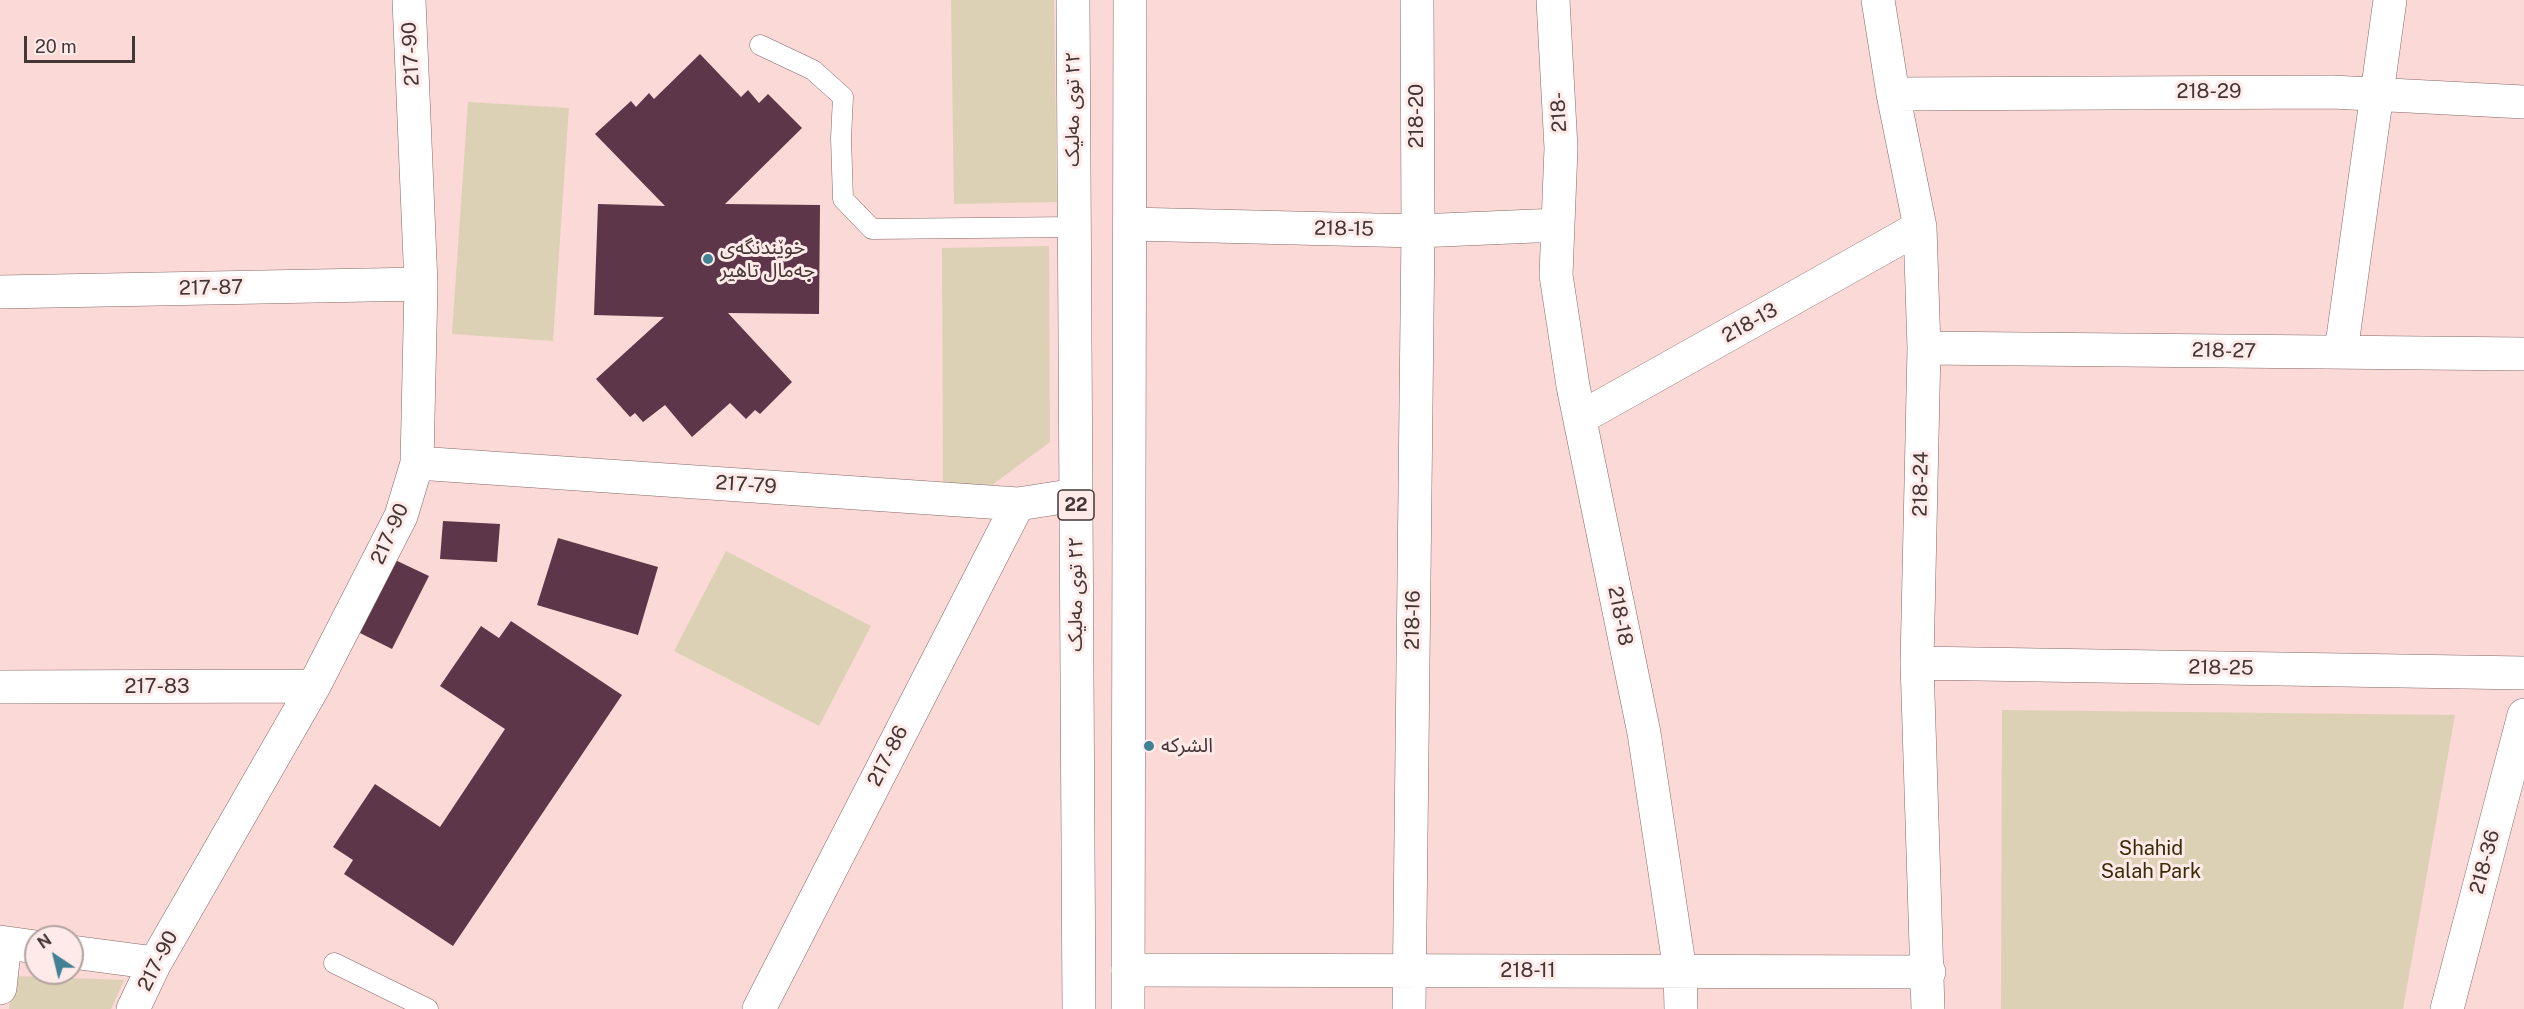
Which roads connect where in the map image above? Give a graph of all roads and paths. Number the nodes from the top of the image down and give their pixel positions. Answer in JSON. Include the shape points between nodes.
{"nodes":[{"id":1,"x":409,"y":0,"type":"edge"},
{"id":2,"x":1073,"y":0,"type":"edge"},
{"id":3,"x":1130,"y":0,"type":"edge"},
{"id":4,"x":1417,"y":0,"type":"edge"},
{"id":5,"x":1553,"y":0,"type":"edge"},
{"id":6,"x":1878,"y":0,"type":"edge"},
{"id":7,"x":2390,"y":0,"type":"edge"},
{"id":8,"x":760,"y":45,"type":"dead end"},
{"id":9,"x":1893,"y":94,"type":"junction"},
{"id":10,"x":2375,"y":95,"type":"junction"},
{"id":11,"x":2524,"y":102,"type":"edge"},
{"id":12,"x":1130,"y":224,"type":"junction"},
{"id":13,"x":1558,"y":225,"type":"junction"},
{"id":14,"x":1074,"y":227,"type":"junction"},
{"id":15,"x":1920,"y":227,"type":"junction"},
{"id":16,"x":1418,"y":231,"type":"junction"},
{"id":17,"x":421,"y":284,"type":"junction"},
{"id":18,"x":0,"y":291,"type":"edge"},
{"id":19,"x":1924,"y":348,"type":"junction"},
{"id":20,"x":2340,"y":352,"type":"junction"},
{"id":21,"x":2524,"y":354,"type":"edge"},
{"id":22,"x":1580,"y":418,"type":"junction"},
{"id":23,"x":417,"y":462,"type":"junction"},
{"id":24,"x":1076,"y":495,"type":"junction"},
{"id":25,"x":1018,"y":504,"type":"junction"},
{"id":26,"x":1917,"y":663,"type":"junction"},
{"id":27,"x":2524,"y":673,"type":"edge"},
{"id":28,"x":314,"y":686,"type":"junction"},
{"id":29,"x":0,"y":687,"type":"edge"},
{"id":30,"x":2524,"y":715,"type":"edge"},
{"id":31,"x":14,"y":944,"type":"edge"},
{"id":32,"x":84,"y":954,"type":"edge"},
{"id":33,"x":154,"y":963,"type":"junction"},
{"id":34,"x":334,"y":963,"type":"dead end"},
{"id":35,"x":1128,"y":970,"type":"junction"},
{"id":36,"x":1409,"y":971,"type":"junction"},
{"id":37,"x":1680,"y":971,"type":"junction"},
{"id":38,"x":1929,"y":972,"type":"junction"},
{"id":39,"x":0,"y":988,"type":"edge"},
{"id":40,"x":133,"y":1009,"type":"edge"},
{"id":41,"x":428,"y":1009,"type":"edge"},
{"id":42,"x":759,"y":1009,"type":"edge"},
{"id":43,"x":1079,"y":1009,"type":"edge"},
{"id":44,"x":1128,"y":1009,"type":"edge"},
{"id":45,"x":1409,"y":1009,"type":"edge"},
{"id":46,"x":1681,"y":1009,"type":"edge"},
{"id":47,"x":1928,"y":1009,"type":"edge"},
{"id":48,"x":2447,"y":1009,"type":"edge"}],
"edges":[{"from":1,"to":17,"type":"street","name":"217-90"},
{"from":2,"to":14,"type":"street","name":"٢٢ توی مەلیک","number":"22"},
{"from":3,"to":12,"type":"street"},
{"from":4,"to":16,"type":"street","name":"218-20"},
{"from":5,"to":13,"type":"street","name":"218-","via":[[1561,148]]},
{"from":6,"to":9,"type":"street","name":"218-24"},
{"from":7,"to":10,"type":"street"},
{"from":8,"to":14,"type":"lane","via":[[813,70],[843,97],[843,199],[873,229]]},
{"from":9,"to":10,"type":"street","name":"218-29"},
{"from":9,"to":15,"type":"street","name":"218-24"},
{"from":10,"to":11,"type":"street","name":"218-29"},
{"from":10,"to":20,"type":"street"},
{"from":12,"to":16,"type":"street","name":"218-15"},
{"from":12,"to":35,"type":"street"},
{"from":13,"to":16,"type":"street","name":"218-15"},
{"from":13,"to":22,"type":"street","name":"218-18","via":[[1556,275]]},
{"from":14,"to":24,"type":"street","name":"٢٢ توی مەلیک","number":"22"},
{"from":15,"to":19,"type":"street","name":"218-24"},
{"from":15,"to":22,"type":"street","name":"218-13"},
{"from":16,"to":36,"type":"street","name":"218-16"},
{"from":17,"to":18,"type":"street","name":"217-87"},
{"from":17,"to":23,"type":"street","name":"217-90"},
{"from":19,"to":20,"type":"street","name":"218-27"},
{"from":19,"to":26,"type":"street","name":"218-24"},
{"from":20,"to":21,"type":"street","name":"218-27"},
{"from":22,"to":37,"type":"street","name":"218-18","via":[[1644,733]]},
{"from":23,"to":25,"type":"street","name":"217-79"},
{"from":23,"to":28,"type":"street","name":"217-90","via":[[401,516]]},
{"from":24,"to":25,"type":"street","name":"217-79"},
{"from":24,"to":43,"type":"street","name":"٢٢ توی مەلیک","number":"22"},
{"from":25,"to":42,"type":"street","name":"217-86"},
{"from":26,"to":27,"type":"street","name":"218-25"},
{"from":26,"to":38,"type":"street","name":"218-24"},
{"from":28,"to":29,"type":"street","name":"217-83"},
{"from":28,"to":33,"type":"street","name":"217-90"},
{"from":30,"to":48,"type":"street","name":"218-36"},
{"from":31,"to":39,"type":"street"},
{"from":32,"to":33,"type":"street"},
{"from":33,"to":40,"type":"street","name":"217-90"},
{"from":34,"to":41,"type":"lane"},
{"from":35,"to":36,"type":"street","name":"218-11"},
{"from":35,"to":44,"type":"street"},
{"from":36,"to":37,"type":"street","name":"218-11"},
{"from":36,"to":45,"type":"street","name":"218-16"},
{"from":37,"to":38,"type":"street","name":"218-11"},
{"from":37,"to":46,"type":"street","name":"218-18"},
{"from":38,"to":47,"type":"street","name":"218-24"}]}
